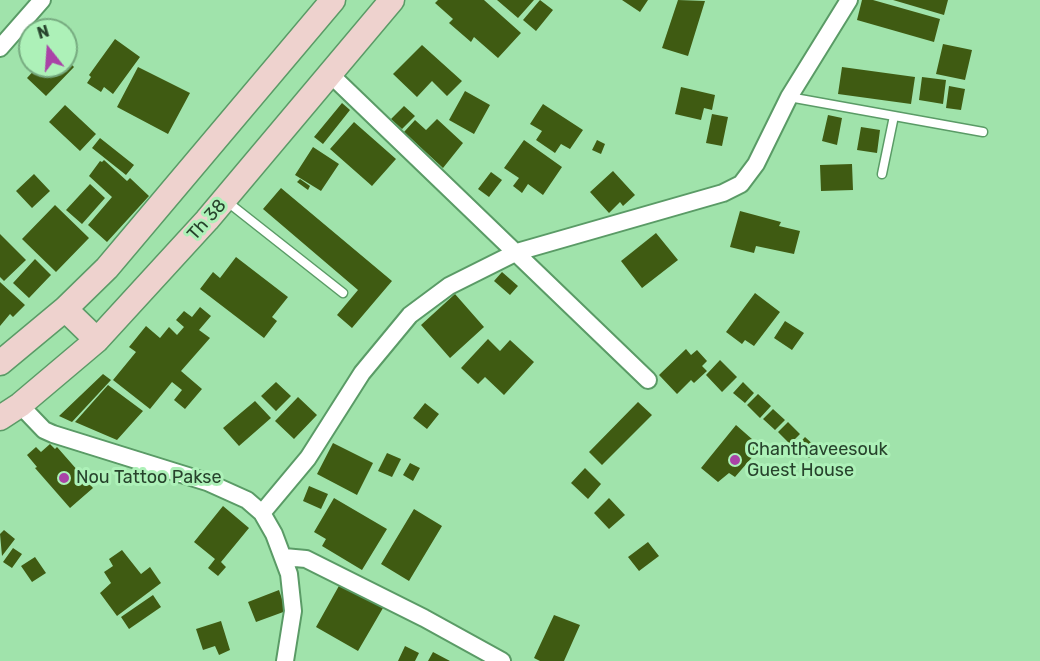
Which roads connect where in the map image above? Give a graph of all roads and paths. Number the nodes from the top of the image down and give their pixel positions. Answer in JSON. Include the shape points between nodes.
{"nodes":[{"id":1,"x":42,"y":0,"type":"edge"},
{"id":2,"x":333,"y":0,"type":"edge"},
{"id":3,"x":392,"y":0,"type":"edge"},
{"id":4,"x":849,"y":0,"type":"edge"},
{"id":5,"x":0,"y":48,"type":"edge"},
{"id":6,"x":330,"y":74,"type":"junction"},
{"id":7,"x":789,"y":97,"type":"junction"},
{"id":8,"x":894,"y":116,"type":"junction"},
{"id":9,"x":983,"y":132,"type":"dead end"},
{"id":10,"x":882,"y":174,"type":"dead end"},
{"id":11,"x":225,"y":200,"type":"junction"},
{"id":12,"x":517,"y":252,"type":"junction"},
{"id":13,"x":343,"y":293,"type":"dead end"},
{"id":14,"x":65,"y":309,"type":"junction"},
{"id":15,"x":97,"y":340,"type":"junction"},
{"id":16,"x":0,"y":363,"type":"edge"},
{"id":17,"x":648,"y":380,"type":"dead end"},
{"id":18,"x":10,"y":411,"type":"edge"},
{"id":19,"x":262,"y":513,"type":"junction"},
{"id":20,"x":284,"y":557,"type":"junction"},
{"id":21,"x":285,"y":661,"type":"edge"},
{"id":22,"x":502,"y":661,"type":"edge"}],
"edges":[{"from":1,"to":5,"type":"street"},
{"from":2,"to":14,"type":"street","via":[[107,268]]},
{"from":3,"to":6,"type":"street","name":"Th 38"},
{"from":4,"to":7,"type":"street"},
{"from":6,"to":11,"type":"street","name":"Th 38"},
{"from":6,"to":12,"type":"street"},
{"from":7,"to":8,"type":"lane"},
{"from":7,"to":12,"type":"street","via":[[756,164],[741,184],[723,193]]},
{"from":8,"to":9,"type":"lane"},
{"from":8,"to":10,"type":"lane"},
{"from":11,"to":13,"type":"lane"},
{"from":11,"to":15,"type":"street","name":"Th 38"},
{"from":12,"to":17,"type":"street"},
{"from":12,"to":19,"type":"street","via":[[449,286],[410,315],[362,373],[308,458]]},
{"from":14,"to":15,"type":"street"},
{"from":14,"to":16,"type":"street"},
{"from":15,"to":18,"type":"street","name":"Th 38"},
{"from":18,"to":19,"type":"street","via":[[53,434],[207,482],[248,500]]},
{"from":19,"to":20,"type":"street"},
{"from":20,"to":21,"type":"street","via":[[293,610]]},
{"from":20,"to":22,"type":"street","via":[[306,559]]}]}
